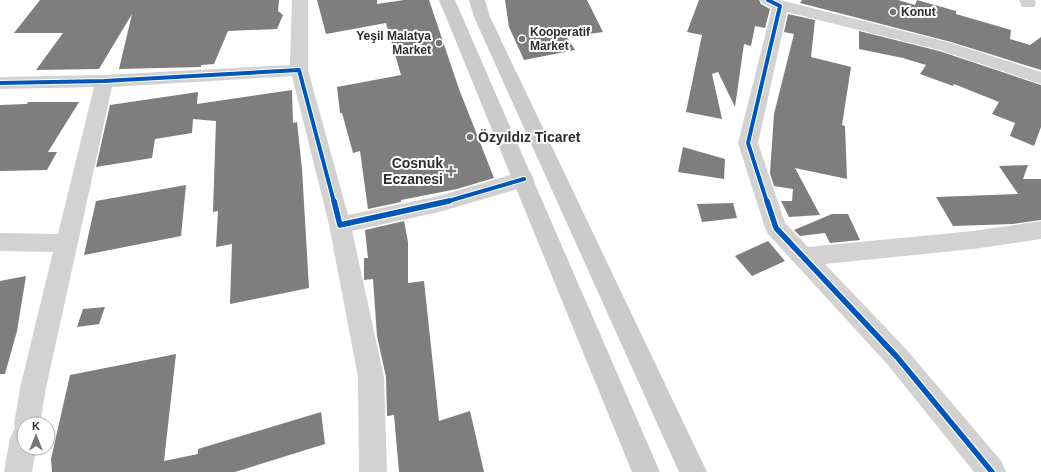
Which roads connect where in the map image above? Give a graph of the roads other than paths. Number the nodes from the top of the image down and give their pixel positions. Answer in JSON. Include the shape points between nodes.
{"nodes":[{"id":1,"x":300,"y":0,"type":"edge"},
{"id":2,"x":447,"y":0,"type":"edge"},
{"id":3,"x":477,"y":0,"type":"edge"},
{"id":4,"x":774,"y":3,"type":"edge"},
{"id":5,"x":299,"y":70,"type":"junction"},
{"id":6,"x":1041,"y":78,"type":"edge"},
{"id":7,"x":104,"y":82,"type":"junction"},
{"id":8,"x":0,"y":83,"type":"edge"},
{"id":9,"x":524,"y":179,"type":"junction"},
{"id":10,"x":340,"y":225,"type":"junction"},
{"id":11,"x":1041,"y":230,"type":"edge"},
{"id":12,"x":0,"y":242,"type":"edge"},
{"id":13,"x":67,"y":243,"type":"junction"},
{"id":14,"x":804,"y":257,"type":"junction"},
{"id":15,"x":29,"y":416,"type":"edge"},
{"id":16,"x":21,"y":456,"type":"edge"},
{"id":17,"x":18,"y":472,"type":"edge"},
{"id":18,"x":373,"y":472,"type":"edge"},
{"id":19,"x":646,"y":472,"type":"edge"},
{"id":20,"x":693,"y":472,"type":"edge"},
{"id":21,"x":992,"y":472,"type":"edge"}],
"edges":[{"from":1,"to":5,"type":"street"},
{"from":2,"to":9,"type":"main road"},
{"from":3,"to":20,"type":"main road"},
{"from":4,"to":6,"type":"street","via":[[876,27],[1007,65]]},
{"from":4,"to":14,"type":"street","via":[[748,143],[776,228]]},
{"from":5,"to":7,"type":"street"},
{"from":5,"to":10,"type":"street"},
{"from":7,"to":8,"type":"street"},
{"from":7,"to":13,"type":"street"},
{"from":9,"to":10,"type":"street","via":[[440,204]]},
{"from":9,"to":19,"type":"main road"},
{"from":10,"to":18,"type":"street","via":[[371,377]]},
{"from":11,"to":14,"type":"street","via":[[972,240]]},
{"from":12,"to":13,"type":"street"},
{"from":13,"to":15,"type":"street"},
{"from":14,"to":21,"type":"street","via":[[897,357]]},
{"from":16,"to":17,"type":"street"}]}
